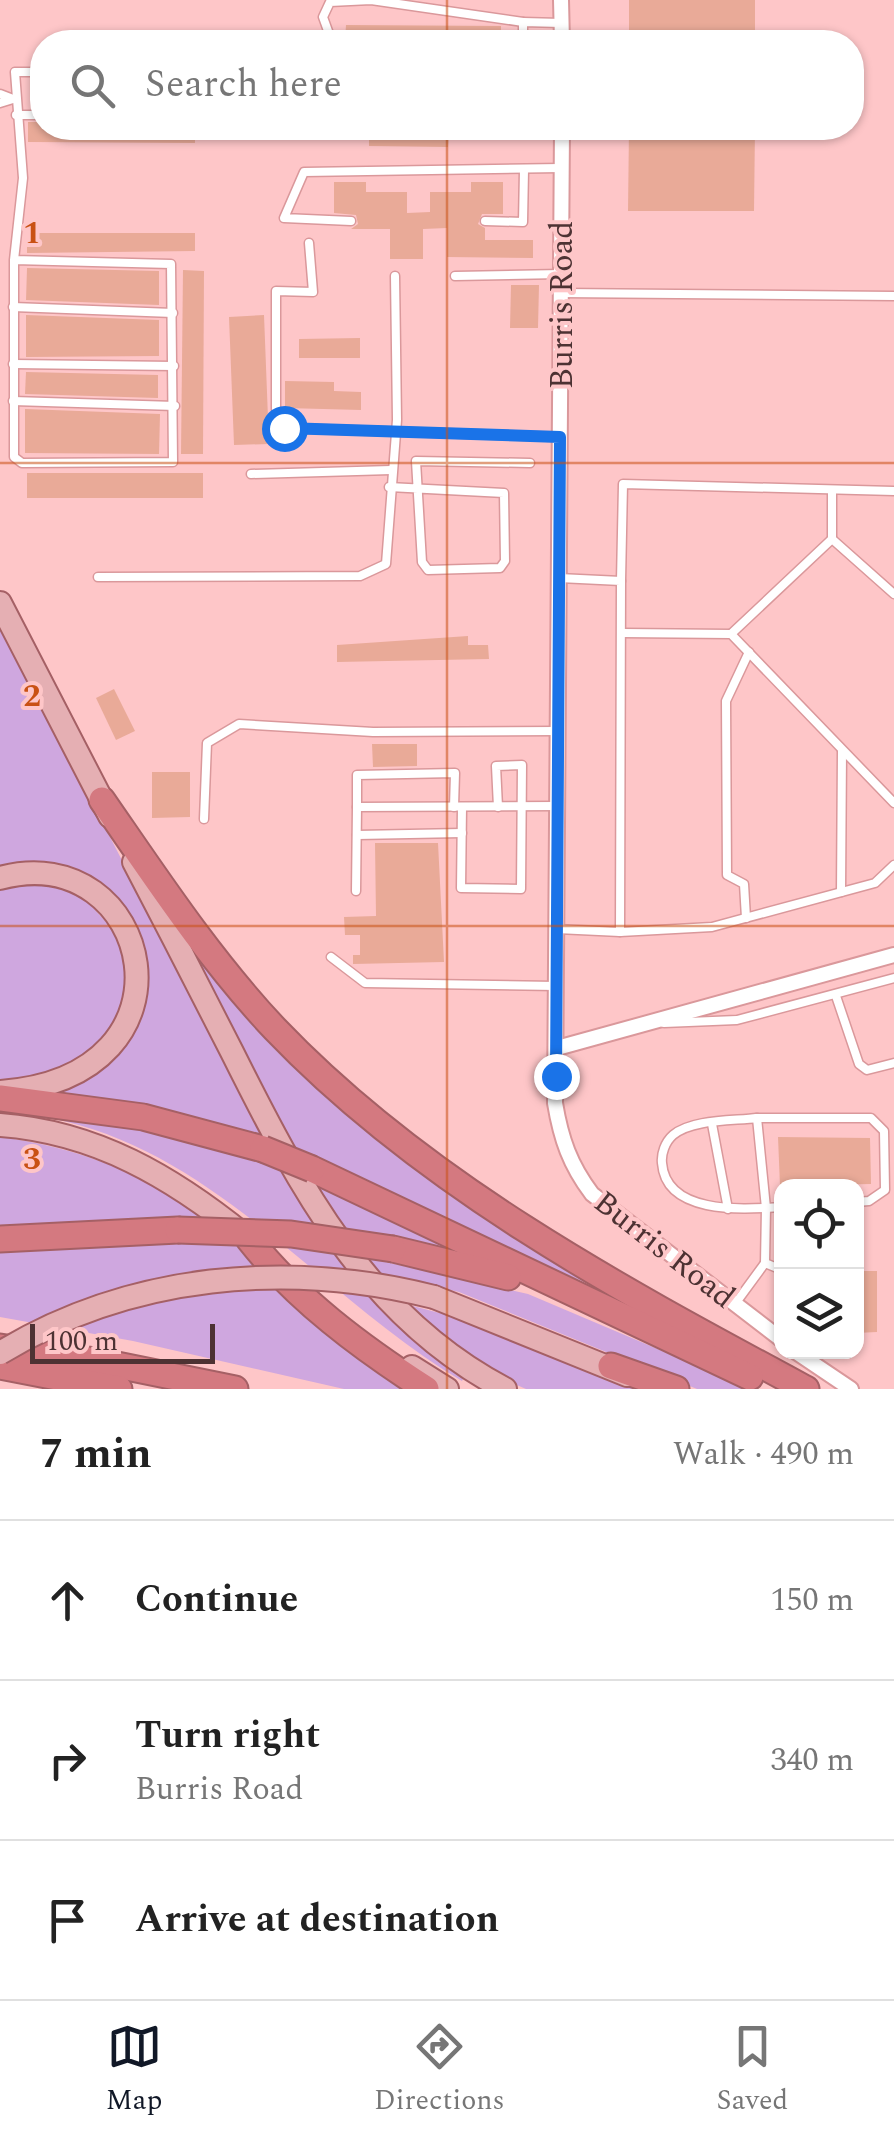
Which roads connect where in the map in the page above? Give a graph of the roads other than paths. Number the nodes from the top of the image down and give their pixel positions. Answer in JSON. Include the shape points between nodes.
{"nodes":[{"id":1,"x":562,"y":0,"type":"edge"},
{"id":2,"x":523,"y":22,"type":"junction"},
{"id":3,"x":562,"y":23,"type":"junction"},
{"id":4,"x":328,"y":30,"type":"edge"},
{"id":5,"x":523,"y":30,"type":"edge"},
{"id":6,"x":562,"y":30,"type":"edge"},
{"id":7,"x":30,"y":72,"type":"edge"},
{"id":8,"x":0,"y":94,"type":"edge"},
{"id":9,"x":13,"y":99,"type":"junction"},
{"id":10,"x":0,"y":103,"type":"edge"},
{"id":11,"x":16,"y":115,"type":"junction"},
{"id":12,"x":30,"y":115,"type":"edge"},
{"id":13,"x":562,"y":140,"type":"edge"},
{"id":14,"x":561,"y":168,"type":"junction"},
{"id":15,"x":524,"y":170,"type":"junction"},
{"id":16,"x":351,"y":221,"type":"dead end"},
{"id":17,"x":485,"y":221,"type":"dead end"},
{"id":18,"x":309,"y":243,"type":"dead end"},
{"id":19,"x":14,"y":260,"type":"junction"},
{"id":20,"x":561,"y":274,"type":"junction"},
{"id":21,"x":395,"y":276,"type":"dead end"},
{"id":22,"x":455,"y":276,"type":"dead end"},
{"id":23,"x":561,"y":294,"type":"junction"},
{"id":24,"x":894,"y":296,"type":"edge"},
{"id":25,"x":14,"y":307,"type":"junction"},
{"id":26,"x":174,"y":313,"type":"junction"},
{"id":27,"x":14,"y":364,"type":"junction"},
{"id":28,"x":174,"y":366,"type":"junction"},
{"id":29,"x":14,"y":402,"type":"junction"},
{"id":30,"x":175,"y":406,"type":"junction"},
{"id":31,"x":395,"y":430,"type":"junction"},
{"id":32,"x":560,"y":437,"type":"junction"},
{"id":33,"x":530,"y":463,"type":"dead end"},
{"id":34,"x":391,"y":470,"type":"junction"},
{"id":35,"x":251,"y":474,"type":"dead end"},
{"id":36,"x":389,"y":487,"type":"junction"},
{"id":37,"x":416,"y":490,"type":"junction"},
{"id":38,"x":894,"y":490,"type":"edge"},
{"id":39,"x":832,"y":491,"type":"junction"},
{"id":40,"x":832,"y":538,"type":"junction"},
{"id":41,"x":98,"y":577,"type":"dead end"},
{"id":42,"x":559,"y":578,"type":"junction"},
{"id":43,"x":621,"y":580,"type":"junction"},
{"id":44,"x":894,"y":594,"type":"edge"},
{"id":45,"x":0,"y":603,"type":"edge"},
{"id":46,"x":622,"y":633,"type":"junction"},
{"id":47,"x":730,"y":634,"type":"junction"},
{"id":48,"x":749,"y":652,"type":"junction"},
{"id":49,"x":558,"y":731,"type":"junction"},
{"id":50,"x":842,"y":750,"type":"junction"},
{"id":51,"x":102,"y":800,"type":"junction"},
{"id":52,"x":894,"y":804,"type":"edge"},
{"id":53,"x":358,"y":806,"type":"junction"},
{"id":54,"x":498,"y":806,"type":"junction"},
{"id":55,"x":522,"y":806,"type":"junction"},
{"id":56,"x":557,"y":806,"type":"junction"},
{"id":57,"x":458,"y":807,"type":"junction"},
{"id":58,"x":204,"y":819,"type":"dead end"},
{"id":59,"x":462,"y":833,"type":"junction"},
{"id":60,"x":357,"y":835,"type":"junction"},
{"id":61,"x":894,"y":865,"type":"edge"},
{"id":62,"x":0,"y":878,"type":"edge"},
{"id":63,"x":356,"y":891,"type":"dead end"},
{"id":64,"x":841,"y":892,"type":"junction"},
{"id":65,"x":746,"y":918,"type":"junction"},
{"id":66,"x":556,"y":929,"type":"junction"},
{"id":67,"x":620,"y":932,"type":"junction"},
{"id":68,"x":894,"y":954,"type":"edge"},
{"id":69,"x":330,"y":957,"type":"dead end"},
{"id":70,"x":894,"y":978,"type":"edge"},
{"id":71,"x":556,"y":986,"type":"junction"},
{"id":72,"x":836,"y":996,"type":"junction"},
{"id":73,"x":654,"y":1022,"type":"junction"},
{"id":74,"x":557,"y":1048,"type":"junction"},
{"id":75,"x":894,"y":1063,"type":"edge"},
{"id":76,"x":0,"y":1095,"type":"edge"},
{"id":77,"x":756,"y":1118,"type":"junction"},
{"id":78,"x":0,"y":1124,"type":"edge"},
{"id":79,"x":712,"y":1124,"type":"junction"},
{"id":80,"x":864,"y":1201,"type":"edge"},
{"id":81,"x":766,"y":1208,"type":"junction"},
{"id":82,"x":774,"y":1208,"type":"edge"},
{"id":83,"x":728,"y":1209,"type":"junction"},
{"id":84,"x":0,"y":1239,"type":"edge"},
{"id":85,"x":249,"y":1239,"type":"junction"},
{"id":86,"x":765,"y":1263,"type":"junction"},
{"id":87,"x":780,"y":1269,"type":"edge"},
{"id":88,"x":734,"y":1304,"type":"junction"},
{"id":89,"x":607,"y":1311,"type":"junction"},
{"id":90,"x":774,"y":1334,"type":"edge"},
{"id":91,"x":0,"y":1350,"type":"edge"},
{"id":92,"x":806,"y":1359,"type":"edge"},
{"id":93,"x":0,"y":1366,"type":"edge"},
{"id":94,"x":612,"y":1366,"type":"junction"},
{"id":95,"x":119,"y":1389,"type":"edge"},
{"id":96,"x":234,"y":1389,"type":"edge"},
{"id":97,"x":426,"y":1389,"type":"edge"},
{"id":98,"x":447,"y":1389,"type":"edge"},
{"id":99,"x":505,"y":1389,"type":"edge"},
{"id":100,"x":651,"y":1389,"type":"edge"},
{"id":101,"x":676,"y":1389,"type":"edge"},
{"id":102,"x":777,"y":1389,"type":"edge"},
{"id":103,"x":806,"y":1389,"type":"edge"},
{"id":104,"x":850,"y":1389,"type":"edge"}],
"edges":[{"from":1,"to":3,"type":"street"},
{"from":2,"to":3,"type":"lane"},
{"from":2,"to":4,"type":"lane","via":[[371,0],[330,2],[323,18]]},
{"from":2,"to":5,"type":"lane"},
{"from":3,"to":6,"type":"street"},
{"from":7,"to":9,"type":"lane","via":[[15,72]]},
{"from":8,"to":9,"type":"lane"},
{"from":9,"to":10,"type":"lane"},
{"from":9,"to":11,"type":"lane"},
{"from":11,"to":12,"type":"lane"},
{"from":11,"to":19,"type":"lane","via":[[22,178]]},
{"from":13,"to":14,"type":"street","name":"Burris Road"},
{"from":14,"to":15,"type":"lane"},
{"from":14,"to":20,"type":"street","name":"Burris Road"},
{"from":15,"to":16,"type":"lane","via":[[304,172],[284,218]]},
{"from":15,"to":17,"type":"lane","via":[[523,222]]},
{"from":18,"to":31,"type":"lane","via":[[313,292],[276,291],[276,410],[284,428]]},
{"from":19,"to":25,"type":"lane"},
{"from":19,"to":26,"type":"lane","via":[[166,260]]},
{"from":20,"to":22,"type":"lane"},
{"from":20,"to":23,"type":"street","name":"Burris Road"},
{"from":21,"to":31,"type":"lane"},
{"from":23,"to":24,"type":"lane"},
{"from":23,"to":32,"type":"street","name":"Burris Road"},
{"from":25,"to":26,"type":"lane"},
{"from":25,"to":27,"type":"lane"},
{"from":26,"to":28,"type":"lane"},
{"from":27,"to":28,"type":"lane"},
{"from":27,"to":29,"type":"lane"},
{"from":28,"to":30,"type":"lane"},
{"from":29,"to":30,"type":"lane"},
{"from":29,"to":30,"type":"lane","via":[[14,457],[22,463],[168,464],[176,456]]},
{"from":31,"to":32,"type":"lane"},
{"from":31,"to":34,"type":"lane"},
{"from":32,"to":42,"type":"street","name":"Burris Road"},
{"from":33,"to":37,"type":"lane","via":[[416,461]]},
{"from":34,"to":35,"type":"lane"},
{"from":34,"to":36,"type":"lane"},
{"from":36,"to":37,"type":"lane"},
{"from":36,"to":41,"type":"lane","via":[[386,564],[360,576]]},
{"from":37,"to":37,"type":"lane","via":[[428,570],[500,568],[504,493]]},
{"from":38,"to":39,"type":"lane"},
{"from":39,"to":40,"type":"lane"},
{"from":39,"to":43,"type":"lane","via":[[624,484]]},
{"from":40,"to":44,"type":"lane"},
{"from":40,"to":47,"type":"lane"},
{"from":42,"to":43,"type":"lane"},
{"from":42,"to":49,"type":"street","name":"Burris Road"},
{"from":43,"to":46,"type":"lane"},
{"from":45,"to":51,"type":"main road"},
{"from":46,"to":47,"type":"lane"},
{"from":46,"to":67,"type":"lane"},
{"from":47,"to":48,"type":"lane"},
{"from":48,"to":50,"type":"lane"},
{"from":48,"to":65,"type":"lane","via":[[726,701],[726,875],[744,884]]},
{"from":49,"to":56,"type":"street","name":"Burris Road"},
{"from":49,"to":58,"type":"lane","via":[[374,732],[239,724],[207,744]]},
{"from":50,"to":52,"type":"lane"},
{"from":50,"to":64,"type":"lane"},
{"from":51,"to":99,"type":"main road","via":[[276,1140],[336,1242],[425,1337],[460,1366]]},
{"from":51,"to":103,"type":"highway","via":[[228,975],[338,1089],[561,1250]]},
{"from":53,"to":57,"type":"lane"},
{"from":53,"to":57,"type":"lane","via":[[357,775],[455,772]]},
{"from":53,"to":60,"type":"lane"},
{"from":54,"to":55,"type":"lane"},
{"from":54,"to":55,"type":"lane","via":[[496,766],[522,766]]},
{"from":54,"to":57,"type":"lane"},
{"from":55,"to":56,"type":"lane"},
{"from":55,"to":59,"type":"lane","via":[[520,889],[461,888]]},
{"from":56,"to":66,"type":"street","name":"Burris Road"},
{"from":57,"to":59,"type":"lane"},
{"from":59,"to":60,"type":"lane"},
{"from":60,"to":63,"type":"lane"},
{"from":61,"to":64,"type":"lane","via":[[875,883]]},
{"from":62,"to":76,"type":"main road","via":[[50,874],[94,894],[128,936],[138,986],[123,1032],[100,1061],[54,1084]]},
{"from":64,"to":65,"type":"lane"},
{"from":65,"to":67,"type":"lane","via":[[712,927]]},
{"from":66,"to":67,"type":"lane"},
{"from":66,"to":71,"type":"street","name":"Burris Road"},
{"from":68,"to":73,"type":"street"},
{"from":69,"to":71,"type":"lane","via":[[365,983]]},
{"from":70,"to":72,"type":"lane"},
{"from":71,"to":74,"type":"street","name":"Burris Road"},
{"from":72,"to":73,"type":"lane","via":[[738,1020]]},
{"from":72,"to":75,"type":"lane","via":[[859,1064],[866,1070]]},
{"from":73,"to":74,"type":"street"},
{"from":74,"to":88,"type":"street","name":"Burris Road","via":[[555,1104],[574,1171],[592,1194]]},
{"from":76,"to":89,"type":"highway","bridge":true,"via":[[144,1117],[263,1149]]},
{"from":77,"to":79,"type":"lane"},
{"from":77,"to":80,"type":"lane","via":[[871,1118],[884,1131],[885,1190]]},
{"from":77,"to":81,"type":"lane"},
{"from":78,"to":85,"type":"main road","via":[[104,1147],[142,1164]]},
{"from":79,"to":83,"type":"lane"},
{"from":79,"to":83,"type":"lane","via":[[674,1134],[663,1150],[662,1168],[691,1200]]},
{"from":81,"to":82,"type":"lane"},
{"from":81,"to":83,"type":"lane"},
{"from":81,"to":86,"type":"lane"},
{"from":84,"to":89,"type":"highway","bridge":true,"via":[[178,1230],[291,1234],[484,1270]]},
{"from":85,"to":97,"type":"highway","via":[[302,1296]]},
{"from":85,"to":98,"type":"main road"},
{"from":86,"to":87,"type":"lane"},
{"from":86,"to":88,"type":"lane"},
{"from":88,"to":90,"type":"street","name":"Burris Road"},
{"from":89,"to":102,"type":"highway"},
{"from":91,"to":94,"type":"main road","bridge":true,"via":[[132,1296],[222,1279],[312,1276],[434,1296]]},
{"from":91,"to":96,"type":"highway"},
{"from":92,"to":104,"type":"street"},
{"from":93,"to":95,"type":"highway"},
{"from":94,"to":100,"type":"main road"},
{"from":94,"to":101,"type":"highway"}]}
